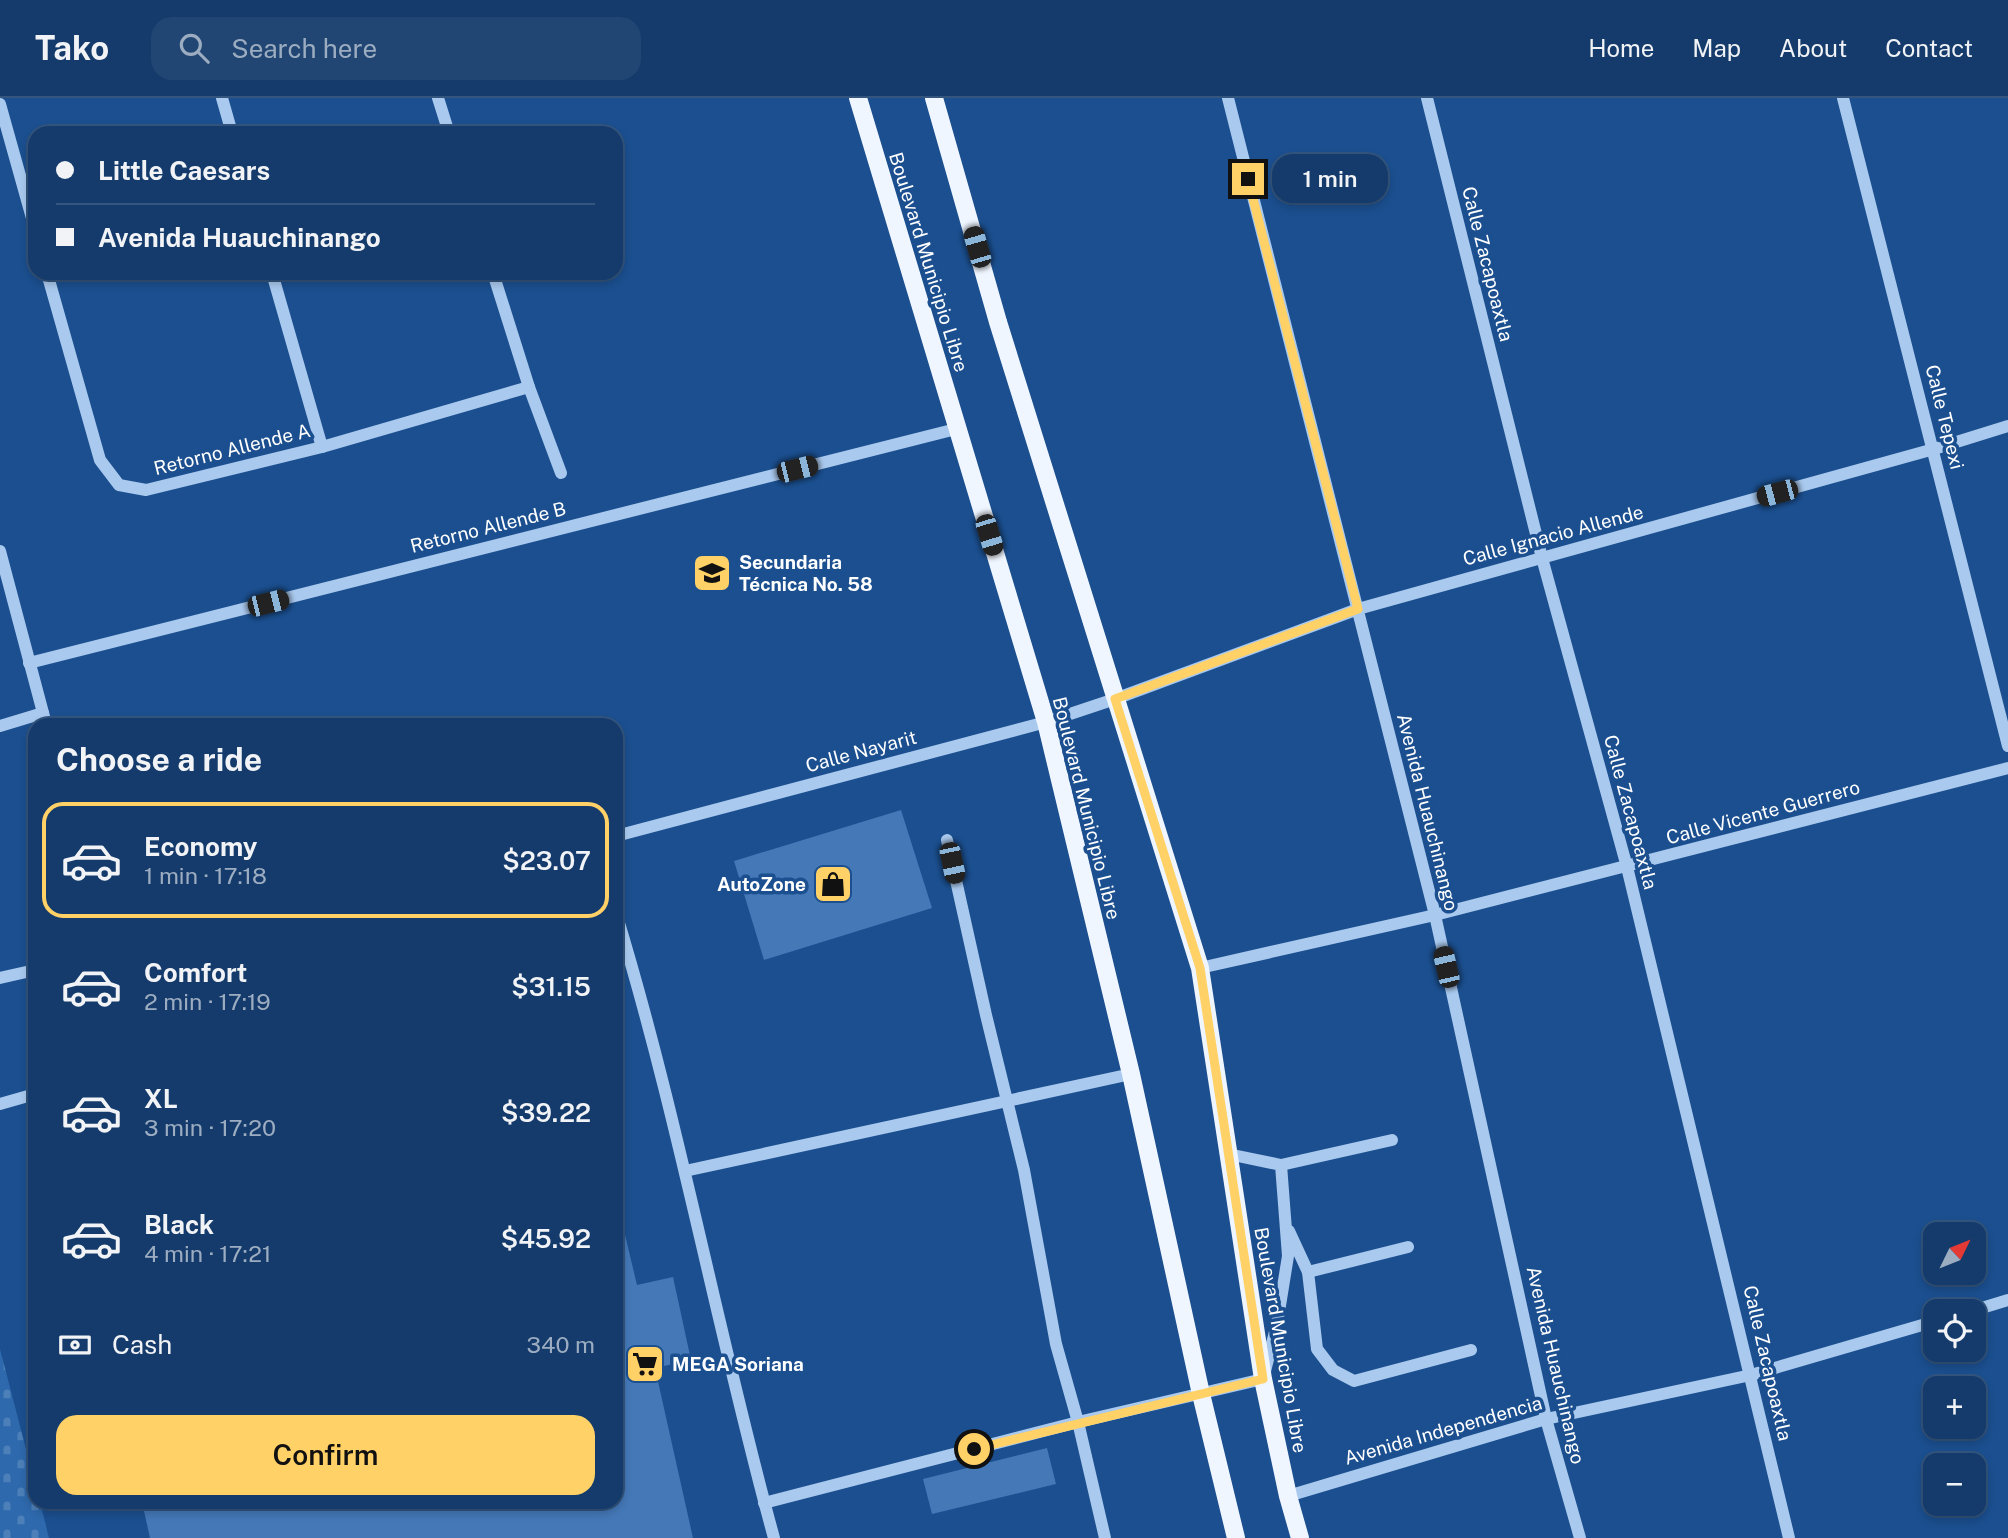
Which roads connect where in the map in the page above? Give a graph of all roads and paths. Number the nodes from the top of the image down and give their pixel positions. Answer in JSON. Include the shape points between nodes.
{"nodes":[{"id":1,"x":222,"y":98,"type":"edge"},
{"id":2,"x":438,"y":98,"type":"edge"},
{"id":3,"x":858,"y":98,"type":"edge"},
{"id":4,"x":934,"y":98,"type":"edge"},
{"id":5,"x":1227,"y":98,"type":"edge"},
{"id":6,"x":1427,"y":98,"type":"edge"},
{"id":7,"x":1843,"y":98,"type":"edge"},
{"id":8,"x":0,"y":104,"type":"edge"},
{"id":9,"x":230,"y":126,"type":"edge"},
{"id":10,"x":447,"y":126,"type":"edge"},
{"id":11,"x":28,"y":204,"type":"edge"},
{"id":12,"x":49,"y":280,"type":"edge"},
{"id":13,"x":274,"y":280,"type":"edge"},
{"id":14,"x":495,"y":280,"type":"edge"},
{"id":15,"x":529,"y":387,"type":"junction"},
{"id":16,"x":2008,"y":426,"type":"edge"},
{"id":17,"x":956,"y":429,"type":"junction"},
{"id":18,"x":322,"y":447,"type":"junction"},
{"id":19,"x":1934,"y":449,"type":"junction"},
{"id":20,"x":561,"y":473,"type":"dead end"},
{"id":21,"x":0,"y":551,"type":"edge"},
{"id":22,"x":1542,"y":558,"type":"junction"},
{"id":23,"x":1358,"y":609,"type":"junction"},
{"id":24,"x":29,"y":663,"type":"junction"},
{"id":25,"x":1115,"y":699,"type":"junction"},
{"id":26,"x":45,"y":718,"type":"edge"},
{"id":27,"x":28,"y":722,"type":"edge"},
{"id":28,"x":1046,"y":722,"type":"junction"},
{"id":29,"x":0,"y":726,"type":"edge"},
{"id":30,"x":2008,"y":746,"type":"edge"},
{"id":31,"x":2008,"y":768,"type":"edge"},
{"id":32,"x":623,"y":834,"type":"edge"},
{"id":33,"x":947,"y":840,"type":"dead end"},
{"id":34,"x":1626,"y":867,"type":"junction"},
{"id":35,"x":1435,"y":915,"type":"junction"},
{"id":36,"x":623,"y":947,"type":"edge"},
{"id":37,"x":1200,"y":968,"type":"junction"},
{"id":38,"x":28,"y":972,"type":"edge"},
{"id":39,"x":0,"y":978,"type":"edge"},
{"id":40,"x":1131,"y":1074,"type":"junction"},
{"id":41,"x":28,"y":1096,"type":"edge"},
{"id":42,"x":1007,"y":1102,"type":"junction"},
{"id":43,"x":0,"y":1104,"type":"edge"},
{"id":44,"x":1392,"y":1140,"type":"dead end"},
{"id":45,"x":1228,"y":1154,"type":"junction"},
{"id":46,"x":1281,"y":1165,"type":"junction"},
{"id":47,"x":685,"y":1171,"type":"junction"},
{"id":48,"x":1285,"y":1221,"type":"junction"},
{"id":49,"x":1408,"y":1247,"type":"dead end"},
{"id":50,"x":1308,"y":1272,"type":"junction"},
{"id":51,"x":2008,"y":1300,"type":"edge"},
{"id":52,"x":1986,"y":1307,"type":"edge"},
{"id":53,"x":1923,"y":1325,"type":"edge"},
{"id":54,"x":1471,"y":1350,"type":"dead end"},
{"id":55,"x":1751,"y":1375,"type":"junction"},
{"id":56,"x":1263,"y":1379,"type":"junction"},
{"id":57,"x":1201,"y":1394,"type":"junction"},
{"id":58,"x":1546,"y":1419,"type":"junction"},
{"id":59,"x":1078,"y":1422,"type":"junction"},
{"id":60,"x":1288,"y":1496,"type":"junction"},
{"id":61,"x":764,"y":1503,"type":"junction"},
{"id":62,"x":774,"y":1538,"type":"edge"},
{"id":63,"x":1105,"y":1538,"type":"edge"},
{"id":64,"x":1236,"y":1538,"type":"edge"},
{"id":65,"x":1300,"y":1538,"type":"edge"},
{"id":66,"x":1580,"y":1538,"type":"edge"},
{"id":67,"x":1789,"y":1538,"type":"edge"}],
"edges":[{"from":1,"to":9,"type":"street"},
{"from":2,"to":10,"type":"street"},
{"from":3,"to":17,"type":"main road","name":"Boulevard Municipio Libre"},
{"from":4,"to":25,"type":"main road","name":"Boulevard Municipio Libre"},
{"from":5,"to":23,"type":"street","name":"Avenida Huauchinango"},
{"from":6,"to":22,"type":"street","name":"Calle Zacapoaxtla"},
{"from":7,"to":19,"type":"street","name":"Calle Tepexi"},
{"from":8,"to":11,"type":"street"},
{"from":12,"to":18,"type":"street","name":"Retorno Allende A","via":[[100,460],[119,485],[146,490]]},
{"from":13,"to":18,"type":"street"},
{"from":14,"to":15,"type":"street"},
{"from":15,"to":18,"type":"street","name":"Retorno Allende A"},
{"from":15,"to":20,"type":"street"},
{"from":16,"to":19,"type":"street","name":"Calle Ignacio Allende"},
{"from":17,"to":24,"type":"street","name":"Retorno Allende B"},
{"from":17,"to":28,"type":"main road","name":"Boulevard Municipio Libre"},
{"from":19,"to":22,"type":"street","name":"Calle Ignacio Allende"},
{"from":19,"to":30,"type":"street","name":"Calle Tepexi"},
{"from":21,"to":24,"type":"street"},
{"from":22,"to":23,"type":"street","name":"Calle Ignacio Allende"},
{"from":22,"to":34,"type":"street","name":"Calle Zacapoaxtla"},
{"from":23,"to":25,"type":"street","name":"Calle Ignacio Allende"},
{"from":23,"to":35,"type":"street","name":"Avenida Huauchinango"},
{"from":24,"to":26,"type":"street"},
{"from":25,"to":28,"type":"street","name":"Calle Nayarit"},
{"from":25,"to":37,"type":"main road","name":"Boulevard Municipio Libre"},
{"from":27,"to":29,"type":"street"},
{"from":28,"to":32,"type":"street","name":"Calle Nayarit"},
{"from":28,"to":40,"type":"main road","name":"Boulevard Municipio Libre"},
{"from":31,"to":34,"type":"street","name":"Calle Vicente Guerrero"},
{"from":33,"to":42,"type":"street"},
{"from":34,"to":35,"type":"street","name":"Calle Vicente Guerrero"},
{"from":34,"to":55,"type":"street","name":"Calle Zacapoaxtla"},
{"from":35,"to":37,"type":"street","name":"Calle Vicente Guerrero"},
{"from":35,"to":58,"type":"street","name":"Avenida Huauchinango"},
{"from":36,"to":47,"type":"street"},
{"from":37,"to":45,"type":"main road","name":"Boulevard Municipio Libre"},
{"from":38,"to":39,"type":"street"},
{"from":40,"to":42,"type":"street"},
{"from":40,"to":57,"type":"main road","name":"Boulevard Municipio Libre"},
{"from":41,"to":43,"type":"street"},
{"from":42,"to":47,"type":"street"},
{"from":42,"to":59,"type":"street","via":[[1056,1344]]},
{"from":44,"to":46,"type":"street"},
{"from":45,"to":46,"type":"street"},
{"from":45,"to":56,"type":"main road","name":"Boulevard Municipio Libre"},
{"from":46,"to":48,"type":"street"},
{"from":47,"to":61,"type":"street"},
{"from":48,"to":50,"type":"street"},
{"from":48,"to":56,"type":"street","via":[[1288,1256]]},
{"from":49,"to":50,"type":"street"},
{"from":50,"to":54,"type":"street","via":[[1317,1349],[1334,1370],[1354,1381]]},
{"from":51,"to":52,"type":"street"},
{"from":53,"to":55,"type":"street","name":"Avenida Independencia"},
{"from":55,"to":58,"type":"street","name":"Avenida Independencia"},
{"from":55,"to":67,"type":"street","name":"Calle Zacapoaxtla"},
{"from":56,"to":57,"type":"street"},
{"from":56,"to":60,"type":"main road","name":"Boulevard Municipio Libre"},
{"from":57,"to":59,"type":"street"},
{"from":57,"to":64,"type":"main road","name":"Boulevard Municipio Libre"},
{"from":58,"to":60,"type":"street","name":"Avenida Independencia"},
{"from":58,"to":66,"type":"street","name":"Avenida Huauchinango"},
{"from":59,"to":61,"type":"street"},
{"from":59,"to":63,"type":"street"},
{"from":60,"to":65,"type":"main road","name":"Boulevard Municipio Libre"},
{"from":61,"to":62,"type":"street"}]}
